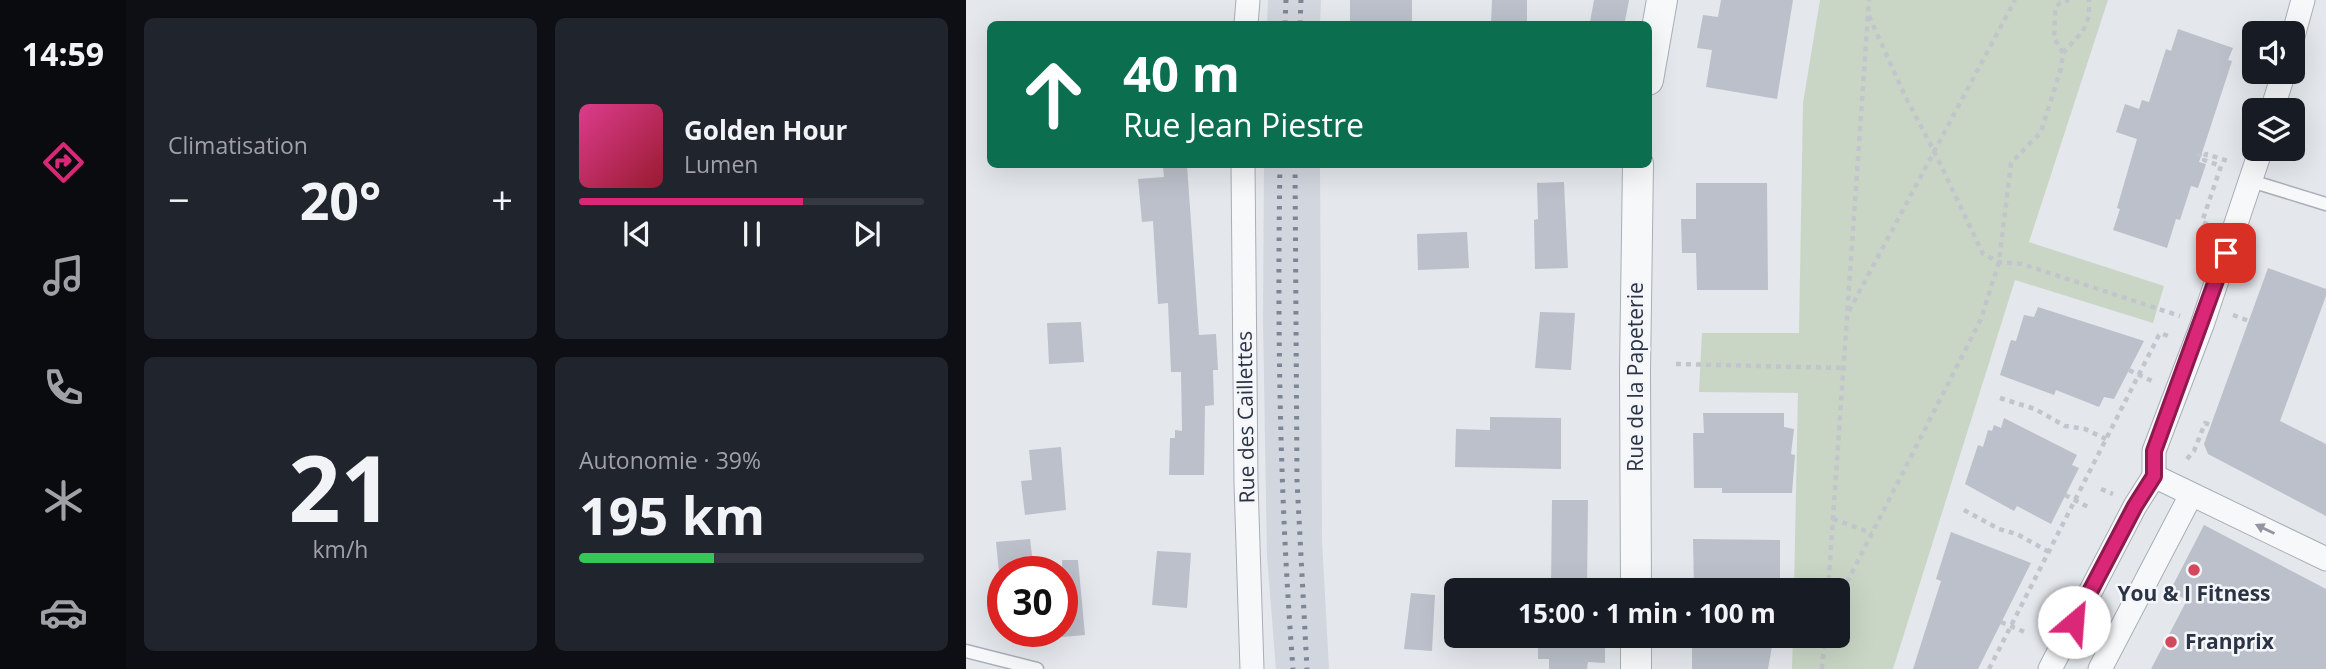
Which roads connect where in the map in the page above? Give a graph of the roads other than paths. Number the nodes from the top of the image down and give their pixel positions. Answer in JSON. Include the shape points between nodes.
{"nodes":[{"id":1,"x":1248,"y":0,"type":"edge"},
{"id":2,"x":1661,"y":0,"type":"edge"},
{"id":3,"x":2303,"y":0,"type":"edge"},
{"id":4,"x":1246,"y":21,"type":"edge"},
{"id":5,"x":2297,"y":21,"type":"edge"},
{"id":6,"x":1652,"y":55,"type":"edge"},
{"id":7,"x":2257,"y":161,"type":"edge"},
{"id":8,"x":1243,"y":168,"type":"edge"},
{"id":9,"x":1638,"y":168,"type":"edge"},
{"id":10,"x":2251,"y":181,"type":"junction"},
{"id":11,"x":2326,"y":204,"type":"edge"},
{"id":12,"x":2154,"y":476,"type":"junction"},
{"id":13,"x":2191,"y":495,"type":"junction"},
{"id":14,"x":2326,"y":559,"type":"edge"},
{"id":15,"x":1636,"y":578,"type":"edge"},
{"id":16,"x":1636,"y":648,"type":"edge"},
{"id":17,"x":966,"y":651,"type":"edge"},
{"id":18,"x":1037,"y":669,"type":"edge"},
{"id":19,"x":1252,"y":669,"type":"edge"},
{"id":20,"x":1636,"y":669,"type":"edge"},
{"id":21,"x":2050,"y":669,"type":"edge"},
{"id":22,"x":2100,"y":669,"type":"edge"}],
"edges":[{"from":1,"to":4,"type":"street"},
{"from":2,"to":6,"type":"street"},
{"from":3,"to":5,"type":"street"},
{"from":7,"to":10,"type":"street"},
{"from":8,"to":19,"type":"street","name":"Rue des Caillettes"},
{"from":9,"to":15,"type":"street","name":"Rue de la Papeterie"},
{"from":10,"to":11,"type":"lane"},
{"from":10,"to":12,"type":"street","via":[[2154,451]]},
{"from":12,"to":13,"type":"street"},
{"from":12,"to":21,"type":"street"},
{"from":14,"to":13,"type":"street","one_way":true},
{"from":13,"to":22,"type":"street"},
{"from":16,"to":20,"type":"street"},
{"from":17,"to":18,"type":"lane"}]}
